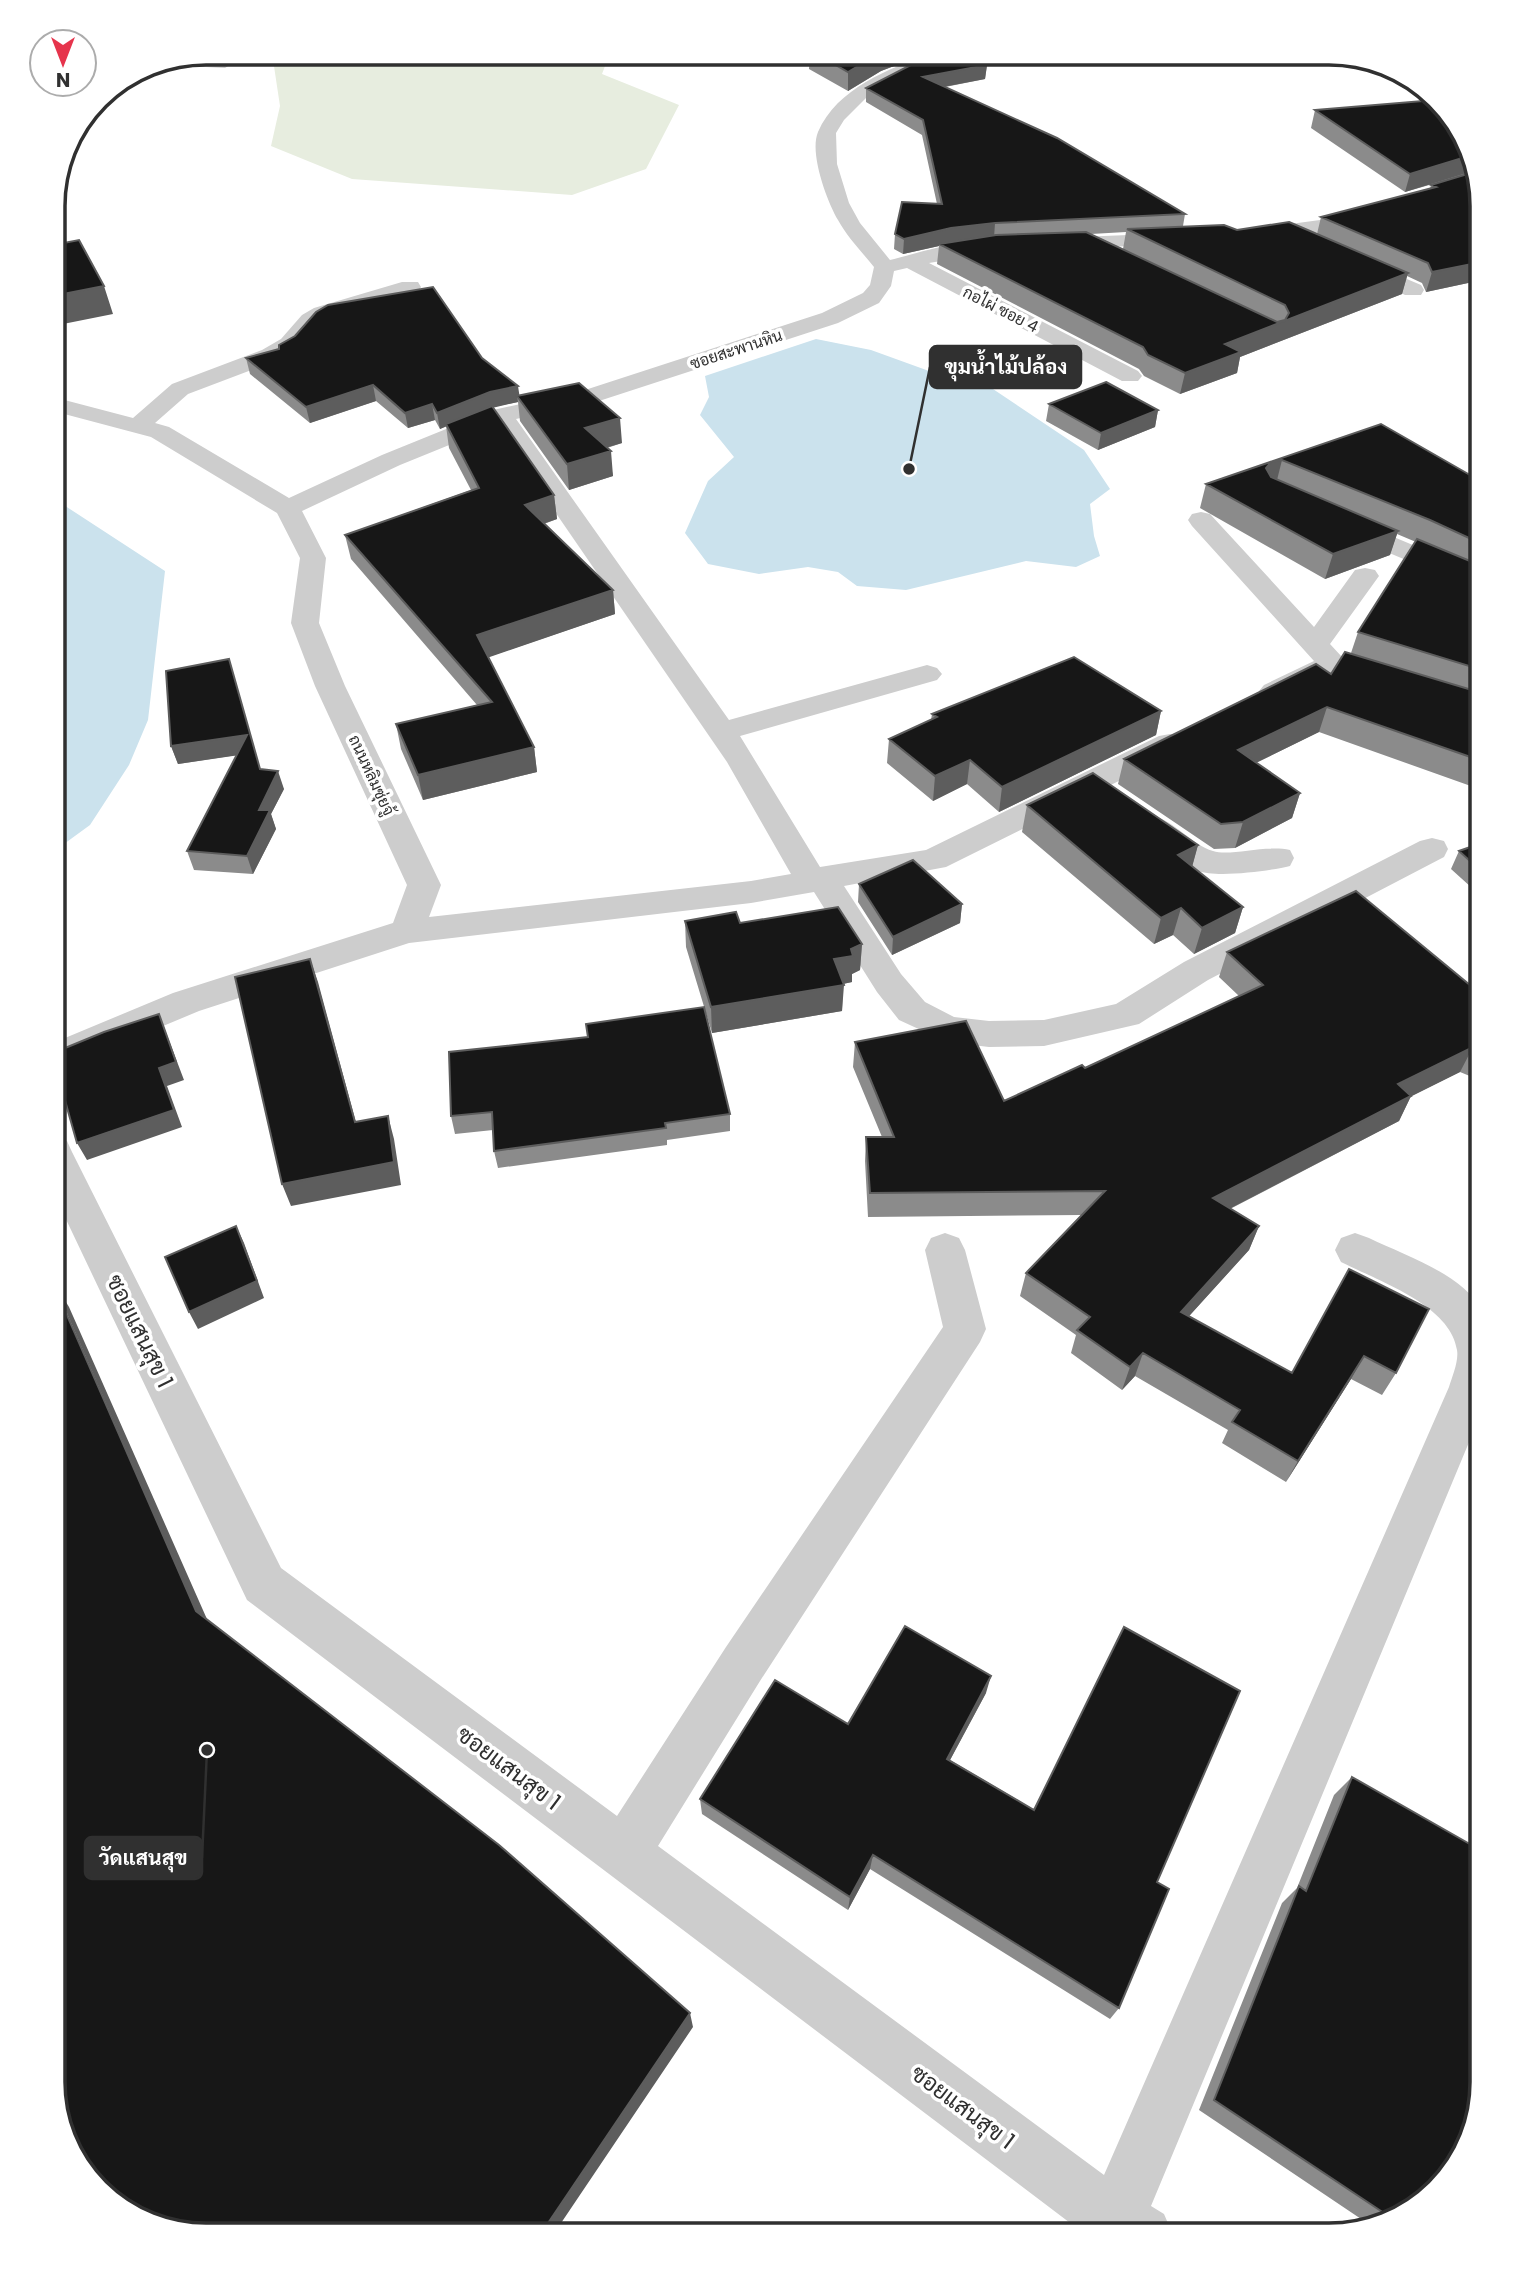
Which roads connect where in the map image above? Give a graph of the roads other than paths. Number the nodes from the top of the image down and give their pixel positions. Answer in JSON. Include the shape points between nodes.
{"nodes":[{"id":1,"x":900,"y":65,"type":"edge"},
{"id":2,"x":1386,"y":207,"type":"edge"},
{"id":3,"x":1288,"y":233,"type":"junction"},
{"id":4,"x":1235,"y":237,"type":"edge"},
{"id":5,"x":1200,"y":238,"type":"edge"},
{"id":6,"x":1088,"y":243,"type":"junction"},
{"id":7,"x":1036,"y":245,"type":"edge"},
{"id":8,"x":1008,"y":246,"type":"edge"},
{"id":9,"x":909,"y":261,"type":"junction"},
{"id":10,"x":1121,"y":261,"type":"edge"},
{"id":11,"x":885,"y":267,"type":"junction"},
{"id":12,"x":410,"y":287,"type":"dead end"},
{"id":13,"x":1413,"y":289,"type":"dead end"},
{"id":14,"x":1130,"y":376,"type":"dead end"},
{"id":15,"x":65,"y":407,"type":"edge"},
{"id":16,"x":501,"y":415,"type":"junction"},
{"id":17,"x":138,"y":426,"type":"junction"},
{"id":18,"x":288,"y":508,"type":"junction"},
{"id":19,"x":1322,"y":514,"type":"edge"},
{"id":20,"x":1200,"y":520,"type":"dead end"},
{"id":21,"x":1365,"y":576,"type":"edge"},
{"id":22,"x":1470,"y":579,"type":"edge"},
{"id":23,"x":1324,"y":654,"type":"junction"},
{"id":24,"x":927,"y":674,"type":"dead end"},
{"id":25,"x":1382,"y":679,"type":"edge"},
{"id":26,"x":1247,"y":705,"type":"edge"},
{"id":27,"x":1198,"y":729,"type":"edge"},
{"id":28,"x":722,"y":732,"type":"junction"},
{"id":29,"x":1089,"y":782,"type":"junction"},
{"id":30,"x":1432,"y":849,"type":"dead end"},
{"id":31,"x":1278,"y":858,"type":"dead end"},
{"id":32,"x":817,"y":879,"type":"junction"},
{"id":33,"x":407,"y":931,"type":"junction"},
{"id":34,"x":65,"y":1053,"type":"edge"},
{"id":35,"x":65,"y":1177,"type":"edge"},
{"id":36,"x":945,"y":1250,"type":"dead end"},
{"id":37,"x":1356,"y":1250,"type":"dead end"},
{"id":38,"x":1470,"y":1330,"type":"edge"},
{"id":39,"x":1470,"y":1407,"type":"edge"},
{"id":40,"x":623,"y":1854,"type":"junction"},
{"id":41,"x":1122,"y":2223,"type":"edge"},
{"id":42,"x":1131,"y":2223,"type":"edge"}],
"edges":[{"from":1,"to":11,"type":"street","via":[[844,109],[826,135],[829,176],[848,221]]},
{"from":2,"to":3,"type":"street"},
{"from":3,"to":4,"type":"street"},
{"from":3,"to":13,"type":"street"},
{"from":5,"to":6,"type":"street"},
{"from":6,"to":7,"type":"street"},
{"from":6,"to":10,"type":"street"},
{"from":8,"to":9,"type":"street"},
{"from":9,"to":11,"type":"street"},
{"from":9,"to":14,"type":"street","name":"กอไผ่ ซอย 4"},
{"from":11,"to":16,"type":"street","name":"ซอยสะพานหิน","via":[[871,298],[830,318],[591,396]]},
{"from":12,"to":17,"type":"street","via":[[322,313],[270,355],[180,389]]},
{"from":15,"to":17,"type":"street"},
{"from":16,"to":18,"type":"street","name":"ซอยสะพานหิน"},
{"from":16,"to":28,"type":"street"},
{"from":17,"to":18,"type":"street","via":[[160,432]]},
{"from":18,"to":33,"type":"street","name":"ถนนหลิมซุ่ยจู้","via":[[313,558],[305,623],[424,885]]},
{"from":19,"to":22,"type":"street"},
{"from":20,"to":23,"type":"street"},
{"from":21,"to":23,"type":"street"},
{"from":23,"to":25,"type":"street"},
{"from":23,"to":26,"type":"street"},
{"from":24,"to":28,"type":"street"},
{"from":27,"to":29,"type":"street"},
{"from":28,"to":32,"type":"street"},
{"from":29,"to":31,"type":"street","via":[[1207,863]]},
{"from":29,"to":32,"type":"street","via":[[934,859]]},
{"from":30,"to":32,"type":"street","via":[[1196,971],[1126,1015],[1044,1034],[947,1029],[912,1011]]},
{"from":32,"to":33,"type":"street","via":[[751,892]]},
{"from":33,"to":34,"type":"street","via":[[186,1002]]},
{"from":35,"to":40,"type":"street","name":"ซอยแสนสุข 1","via":[[264,1584]]},
{"from":36,"to":40,"type":"street","via":[[965,1329]]},
{"from":37,"to":38,"type":"street","via":[[1438,1291],[1464,1316]]},
{"from":39,"to":42,"type":"street"},
{"from":40,"to":41,"type":"street","name":"ซอยแสนสุข 1"}]}
